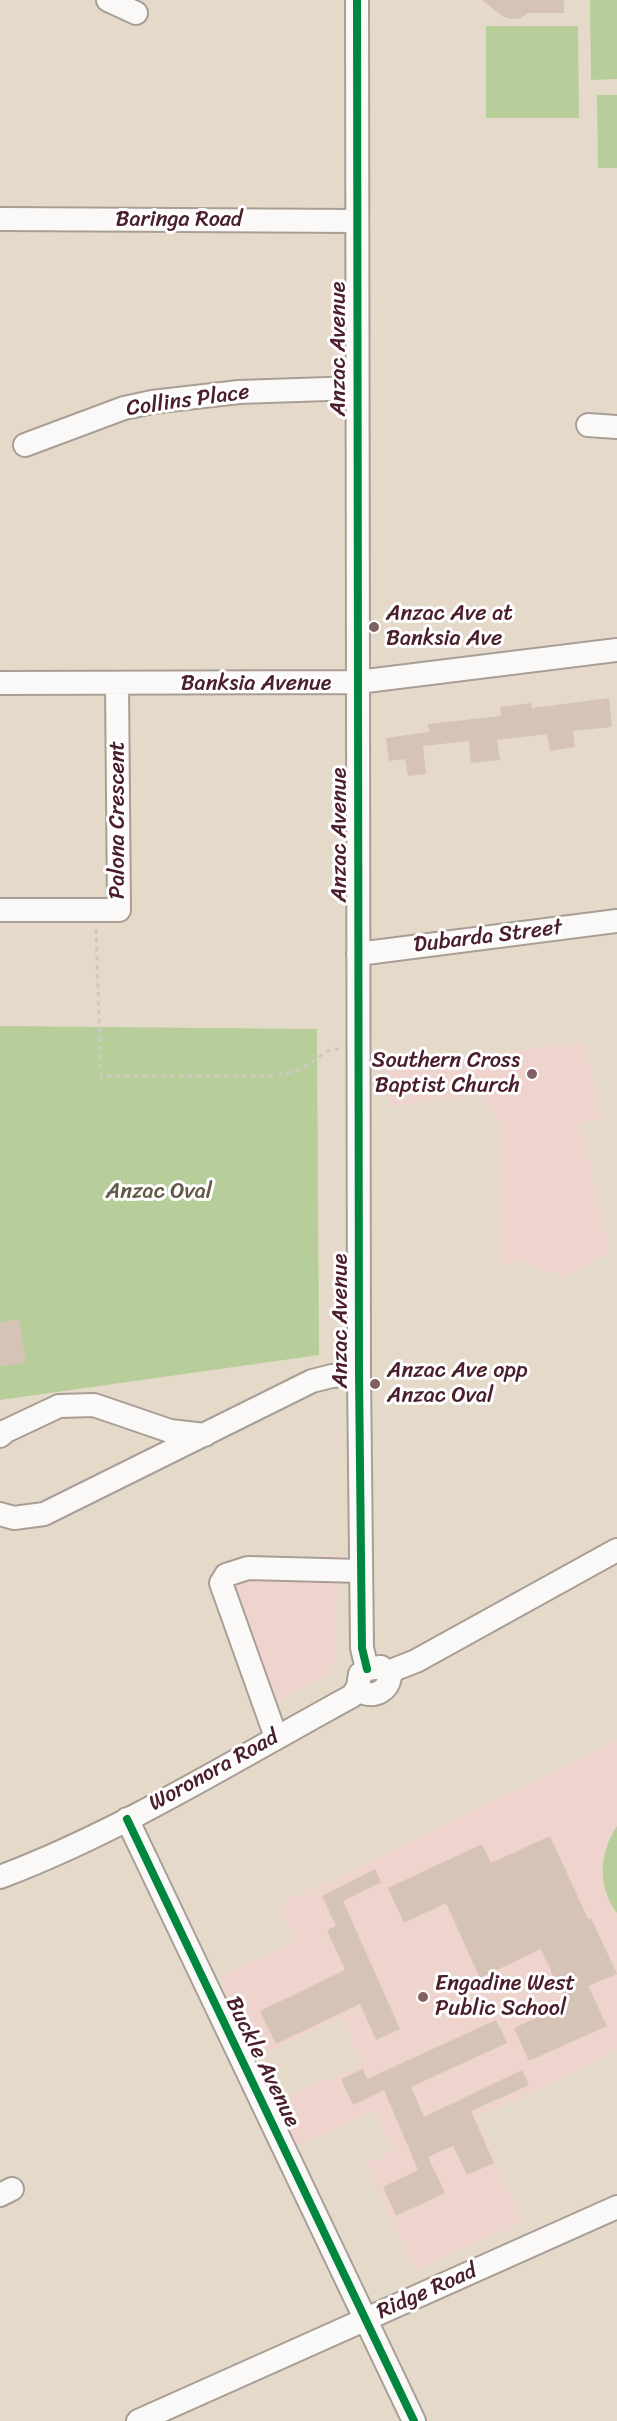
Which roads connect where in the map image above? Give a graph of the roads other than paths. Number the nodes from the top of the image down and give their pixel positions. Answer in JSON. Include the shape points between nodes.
{"nodes":[{"id":1,"x":108,"y":0,"type":"edge"},
{"id":2,"x":357,"y":0,"type":"edge"},
{"id":3,"x":136,"y":13,"type":"dead end"},
{"id":4,"x":0,"y":219,"type":"edge"},
{"id":5,"x":357,"y":221,"type":"junction"},
{"id":6,"x":357,"y":388,"type":"junction"},
{"id":7,"x":588,"y":424,"type":"dead end"},
{"id":8,"x":617,"y":427,"type":"edge"},
{"id":9,"x":25,"y":445,"type":"dead end"},
{"id":10,"x":617,"y":650,"type":"edge"},
{"id":11,"x":358,"y":682,"type":"junction"},
{"id":12,"x":0,"y":683,"type":"edge"},
{"id":13,"x":117,"y":684,"type":"junction"},
{"id":14,"x":0,"y":910,"type":"edge"},
{"id":15,"x":617,"y":921,"type":"edge"},
{"id":16,"x":358,"y":954,"type":"junction"},
{"id":17,"x":359,"y":1374,"type":"junction"},
{"id":18,"x":0,"y":1436,"type":"edge"},
{"id":19,"x":205,"y":1436,"type":"junction"},
{"id":20,"x":0,"y":1514,"type":"edge"},
{"id":21,"x":617,"y":1550,"type":"edge"},
{"id":22,"x":361,"y":1571,"type":"junction"},
{"id":23,"x":371,"y":1676,"type":"junction"},
{"id":24,"x":276,"y":1737,"type":"junction"},
{"id":25,"x":127,"y":1819,"type":"junction"},
{"id":26,"x":0,"y":1877,"type":"edge"},
{"id":27,"x":617,"y":2207,"type":"edge"},
{"id":28,"x":364,"y":2320,"type":"junction"},
{"id":29,"x":138,"y":2421,"type":"edge"},
{"id":30,"x":414,"y":2421,"type":"edge"}],
"edges":[{"from":1,"to":3,"type":"street"},
{"from":2,"to":5,"type":"street","name":"Anzac Avenue"},
{"from":4,"to":5,"type":"street","name":"Baringa Road"},
{"from":5,"to":6,"type":"street","name":"Anzac Avenue"},
{"from":6,"to":9,"type":"street","name":"Collins Place","via":[[239,392],[152,402],[124,408]]},
{"from":6,"to":11,"type":"street","name":"Anzac Avenue"},
{"from":7,"to":8,"type":"street"},
{"from":10,"to":11,"type":"street","name":"Banksia Avenue"},
{"from":11,"to":13,"type":"street","name":"Banksia Avenue"},
{"from":11,"to":16,"type":"street","name":"Anzac Avenue"},
{"from":12,"to":13,"type":"street","name":"Banksia Avenue"},
{"from":13,"to":14,"type":"street","name":"Palona Crescent","via":[[120,910]]},
{"from":15,"to":16,"type":"street","name":"Dubarda Street"},
{"from":16,"to":17,"type":"street","name":"Anzac Avenue"},
{"from":17,"to":19,"type":"street","via":[[312,1381]]},
{"from":17,"to":22,"type":"street","name":"Anzac Avenue"},
{"from":18,"to":19,"type":"street","via":[[59,1406],[94,1405],[170,1431]]},
{"from":19,"to":20,"type":"street","via":[[44,1514],[15,1518]]},
{"from":21,"to":23,"type":"street","name":"Woronora Road","via":[[416,1661]]},
{"from":22,"to":23,"type":"street","name":"Anzac Avenue","via":[[362,1648]]},
{"from":22,"to":24,"type":"street","via":[[248,1568],[226,1575],[221,1583]]},
{"from":23,"to":24,"type":"street","name":"Woronora Road","via":[[352,1696]]},
{"from":24,"to":25,"type":"street","name":"Woronora Road"},
{"from":25,"to":26,"type":"street","name":"Woronora Road","via":[[71,1848]]},
{"from":25,"to":28,"type":"street","name":"Buckle Avenue"},
{"from":27,"to":28,"type":"street","name":"Ridge Road"},
{"from":28,"to":29,"type":"street","name":"Ridge Road"},
{"from":28,"to":30,"type":"street","name":"Buckle Avenue"}]}
